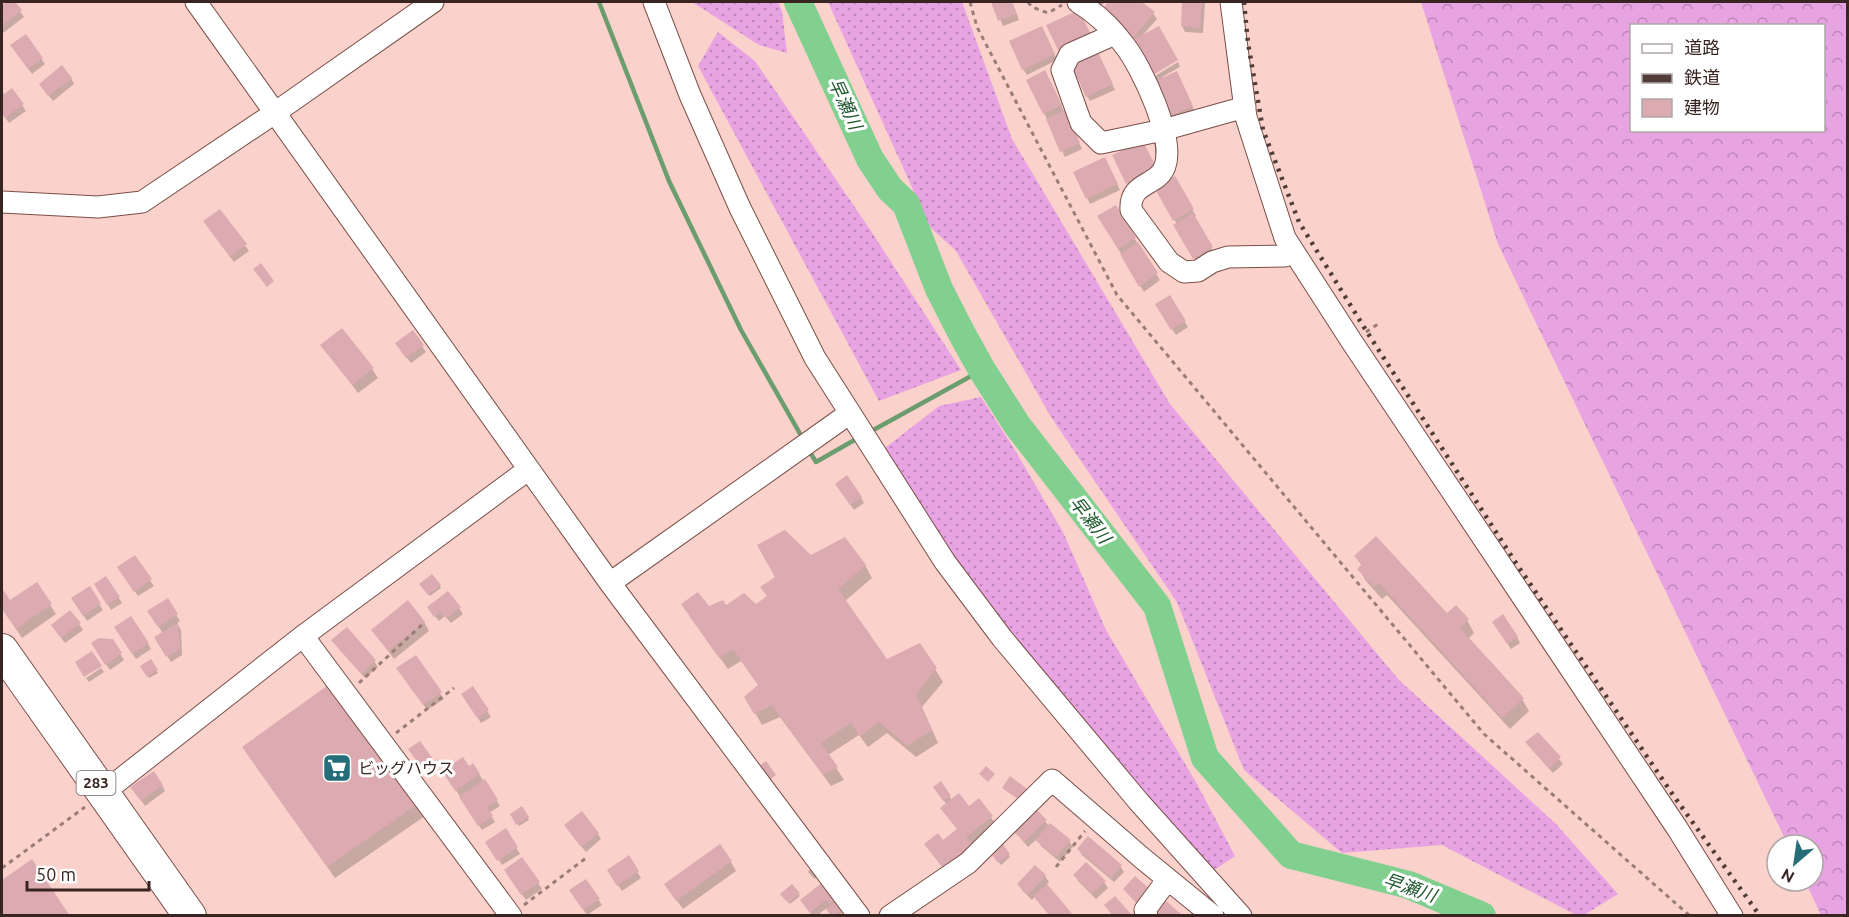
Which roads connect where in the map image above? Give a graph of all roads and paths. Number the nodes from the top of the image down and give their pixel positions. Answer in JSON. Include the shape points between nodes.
{"nodes":[{"id":1,"x":196,"y":2,"type":"edge"},
{"id":2,"x":433,"y":2,"type":"edge"},
{"id":3,"x":654,"y":2,"type":"edge"},
{"id":4,"x":970,"y":2,"type":"edge"},
{"id":5,"x":1029,"y":2,"type":"edge"},
{"id":6,"x":1068,"y":2,"type":"edge"},
{"id":7,"x":1078,"y":2,"type":"edge"},
{"id":8,"x":1231,"y":2,"type":"edge"},
{"id":9,"x":1115,"y":34,"type":"junction"},
{"id":10,"x":1245,"y":107,"type":"junction"},
{"id":11,"x":276,"y":112,"type":"junction"},
{"id":12,"x":1163,"y":130,"type":"junction"},
{"id":13,"x":2,"y":202,"type":"edge"},
{"id":14,"x":1285,"y":256,"type":"dead end"},
{"id":15,"x":850,"y":413,"type":"junction"},
{"id":16,"x":529,"y":469,"type":"junction"},
{"id":17,"x":610,"y":583,"type":"junction"},
{"id":18,"x":425,"y":621,"type":"dead end"},
{"id":19,"x":303,"y":636,"type":"junction"},
{"id":20,"x":2,"y":650,"type":"edge"},
{"id":21,"x":2,"y":683,"type":"edge"},
{"id":22,"x":454,"y":688,"type":"dead end"},
{"id":23,"x":346,"y":694,"type":"junction"},
{"id":24,"x":383,"y":743,"type":"junction"},
{"id":25,"x":96,"y":799,"type":"junction"},
{"id":26,"x":1095,"y":818,"type":"junction"},
{"id":27,"x":586,"y":858,"type":"dead end"},
{"id":28,"x":1056,"y":867,"type":"dead end"},
{"id":29,"x":2,"y":868,"type":"edge"},
{"id":30,"x":1168,"y":879,"type":"junction"},
{"id":31,"x":167,"y":915,"type":"edge"},
{"id":32,"x":190,"y":915,"type":"edge"},
{"id":33,"x":511,"y":915,"type":"edge"},
{"id":34,"x":859,"y":915,"type":"edge"},
{"id":35,"x":890,"y":915,"type":"edge"},
{"id":36,"x":1147,"y":915,"type":"edge"},
{"id":37,"x":1213,"y":915,"type":"edge"},
{"id":38,"x":1241,"y":915,"type":"edge"},
{"id":39,"x":1690,"y":915,"type":"edge"},
{"id":40,"x":1732,"y":915,"type":"edge"}],
"edges":[{"from":1,"to":11,"type":"street"},
{"from":2,"to":11,"type":"street"},
{"from":3,"to":15,"type":"street","via":[[740,208],[815,358]]},
{"from":4,"to":39,"type":"path","via":[[977,27],[1117,295],[1485,734]]},
{"from":5,"to":6,"type":"path","via":[[1032,8],[1048,13]]},
{"from":7,"to":9,"type":"street"},
{"from":8,"to":10,"type":"street"},
{"from":9,"to":12,"type":"street","via":[[1151,92]]},
{"from":9,"to":12,"type":"street","via":[[1070,54],[1062,70],[1082,123],[1101,143]]},
{"from":10,"to":12,"type":"street"},
{"from":10,"to":40,"type":"street","via":[[1285,238]]},
{"from":11,"to":13,"type":"street","via":[[142,202],[98,207]]},
{"from":11,"to":16,"type":"street"},
{"from":12,"to":14,"type":"street","via":[[1168,146],[1166,164],[1161,174],[1130,199],[1131,210],[1168,262],[1184,272],[1198,271],[1228,257]]},
{"from":15,"to":17,"type":"street"},
{"from":15,"to":38,"type":"street","via":[[945,562],[1002,638],[1139,802]]},
{"from":16,"to":17,"type":"street"},
{"from":16,"to":19,"type":"street"},
{"from":17,"to":34,"type":"street"},
{"from":18,"to":23,"type":"path"},
{"from":19,"to":23,"type":"street"},
{"from":19,"to":25,"type":"street"},
{"from":20,"to":25,"type":"highway","number":"283"},
{"from":21,"to":25,"type":"highway","number":"283"},
{"from":22,"to":24,"type":"path"},
{"from":23,"to":24,"type":"street"},
{"from":24,"to":33,"type":"street"},
{"from":25,"to":29,"type":"path"},
{"from":25,"to":31,"type":"highway","number":"283"},
{"from":25,"to":32,"type":"highway","number":"283"},
{"from":26,"to":28,"type":"path"},
{"from":26,"to":30,"type":"street"},
{"from":26,"to":35,"type":"street","via":[[1052,780],[968,863]]},
{"from":27,"to":33,"type":"path"},
{"from":30,"to":36,"type":"street","via":[[1145,910]]},
{"from":30,"to":37,"type":"street"}]}
